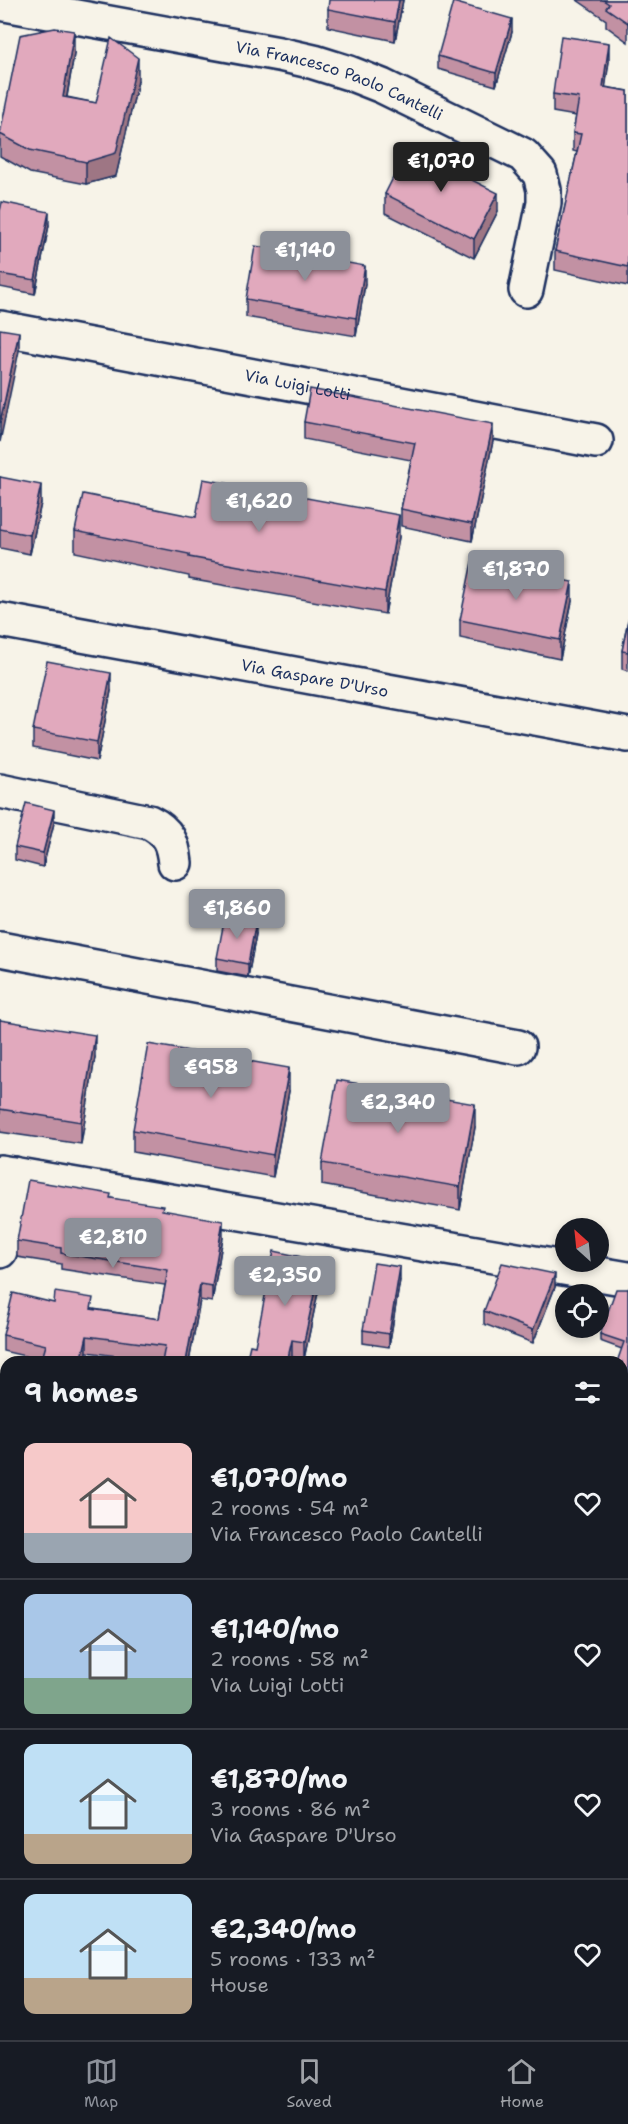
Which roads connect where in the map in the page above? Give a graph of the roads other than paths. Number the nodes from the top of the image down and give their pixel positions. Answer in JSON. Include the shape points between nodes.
{"nodes":[{"id":1,"x":3,"y":11,"type":"edge"},
{"id":2,"x":526,"y":290,"type":"dead end"},
{"id":3,"x":0,"y":328,"type":"edge"},
{"id":4,"x":596,"y":441,"type":"dead end"},
{"id":5,"x":0,"y":620,"type":"edge"},
{"id":6,"x":628,"y":735,"type":"edge"},
{"id":7,"x":0,"y":791,"type":"edge"},
{"id":8,"x":175,"y":863,"type":"dead end"},
{"id":9,"x":0,"y":949,"type":"edge"},
{"id":10,"x":518,"y":1047,"type":"dead end"},
{"id":11,"x":6,"y":1173,"type":"edge"},
{"id":12,"x":0,"y":1251,"type":"edge"},
{"id":13,"x":628,"y":1279,"type":"edge"}],
"edges":[{"from":1,"to":2,"type":"street","name":"Via Francesco Paolo Cantelli","via":[[314,62],[382,86],[515,150],[535,166],[544,189]]},
{"from":3,"to":4,"type":"street","name":"Via Luigi Lotti"},
{"from":5,"to":6,"type":"street","name":"Via Gaspare D'Urso"},
{"from":7,"to":8,"type":"street","via":[[149,822],[169,838]]},
{"from":9,"to":10,"type":"street"},
{"from":11,"to":12,"type":"street"},
{"from":11,"to":13,"type":"street"}]}
